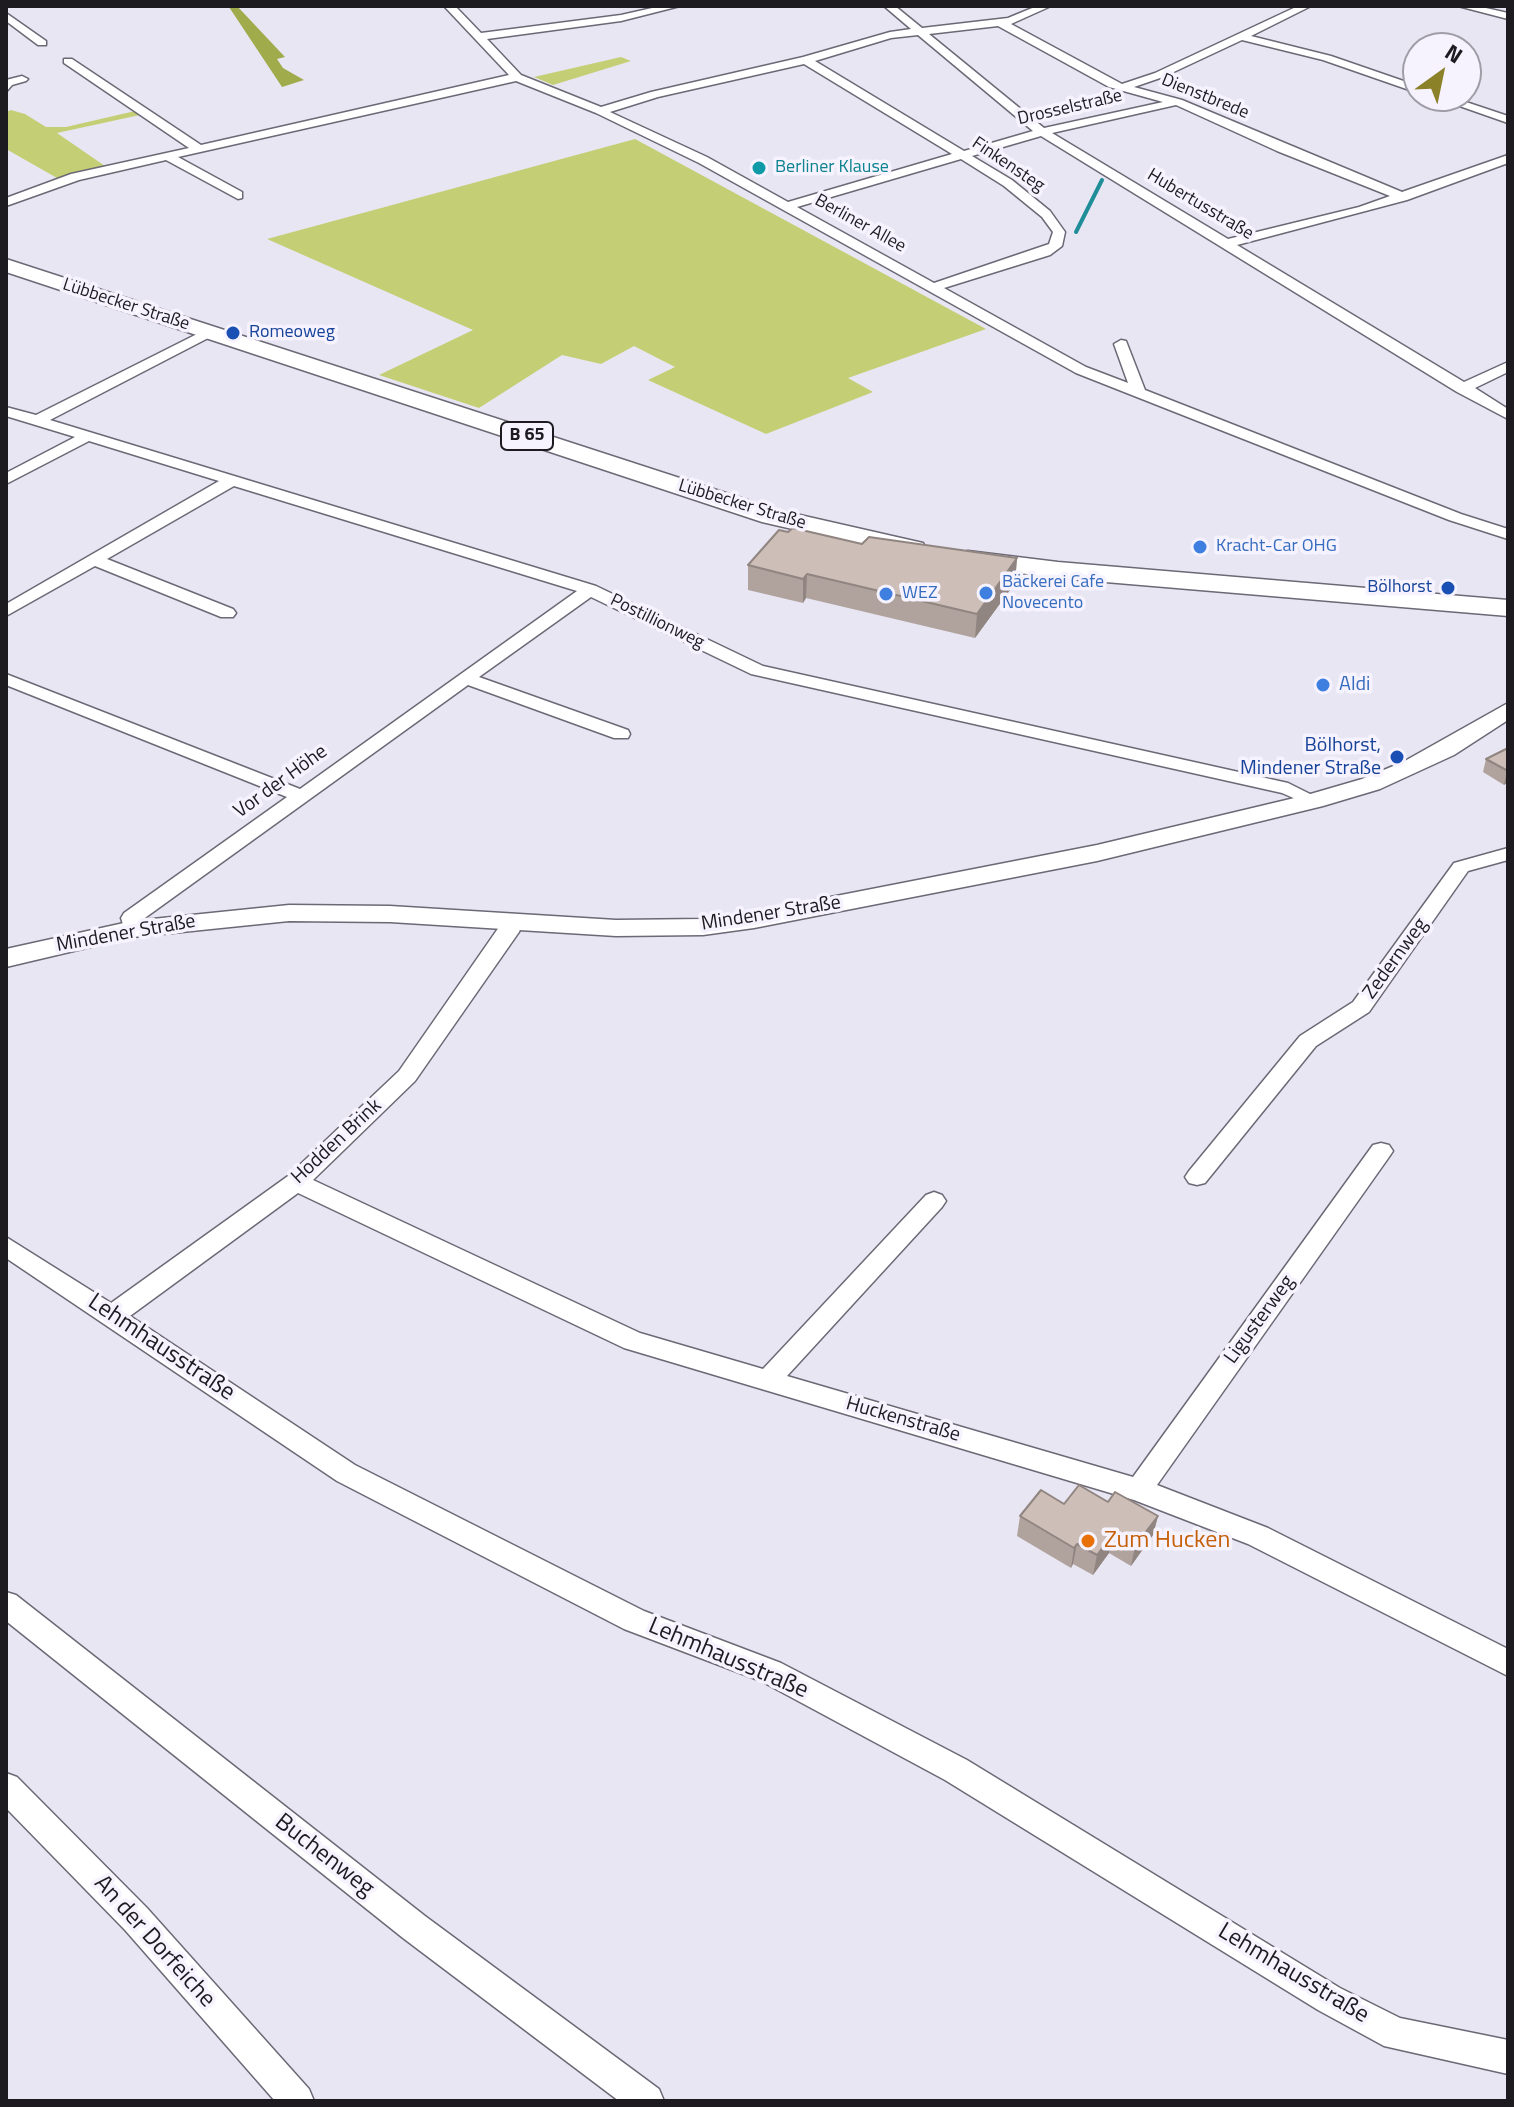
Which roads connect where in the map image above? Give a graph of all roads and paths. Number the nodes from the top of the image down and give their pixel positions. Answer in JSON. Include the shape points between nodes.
{"nodes":[{"id":1,"x":449,"y":6,"type":"edge"},
{"id":2,"x":675,"y":6,"type":"edge"},
{"id":3,"x":889,"y":6,"type":"edge"},
{"id":4,"x":1046,"y":6,"type":"edge"},
{"id":5,"x":1306,"y":6,"type":"edge"},
{"id":6,"x":1463,"y":6,"type":"edge"},
{"id":7,"x":1505,"y":12,"type":"edge"},
{"id":8,"x":6,"y":16,"type":"edge"},
{"id":9,"x":998,"y":21,"type":"junction"},
{"id":10,"x":919,"y":32,"type":"junction"},
{"id":11,"x":478,"y":37,"type":"junction"},
{"id":12,"x":1242,"y":37,"type":"junction"},
{"id":13,"x":42,"y":43,"type":"dead end"},
{"id":14,"x":806,"y":60,"type":"junction"},
{"id":15,"x":70,"y":66,"type":"dead end"},
{"id":16,"x":517,"y":77,"type":"junction"},
{"id":17,"x":22,"y":79,"type":"dead end"},
{"id":18,"x":1402,"y":84,"type":"edge"},
{"id":19,"x":1123,"y":87,"type":"junction"},
{"id":20,"x":6,"y":89,"type":"edge"},
{"id":21,"x":1178,"y":102,"type":"junction"},
{"id":22,"x":600,"y":111,"type":"junction"},
{"id":23,"x":1482,"y":111,"type":"edge"},
{"id":24,"x":1508,"y":120,"type":"edge"},
{"id":25,"x":1042,"y":132,"type":"junction"},
{"id":26,"x":200,"y":150,"type":"junction"},
{"id":27,"x":962,"y":155,"type":"junction"},
{"id":28,"x":169,"y":157,"type":"junction"},
{"id":29,"x":1507,"y":161,"type":"edge"},
{"id":30,"x":238,"y":195,"type":"dead end"},
{"id":31,"x":1403,"y":197,"type":"junction"},
{"id":32,"x":6,"y":202,"type":"edge"},
{"id":33,"x":787,"y":206,"type":"junction"},
{"id":34,"x":1228,"y":243,"type":"junction"},
{"id":35,"x":6,"y":265,"type":"edge"},
{"id":36,"x":931,"y":288,"type":"junction"},
{"id":37,"x":209,"y":332,"type":"junction"},
{"id":38,"x":1121,"y":344,"type":"dead end"},
{"id":39,"x":1508,"y":366,"type":"edge"},
{"id":40,"x":1462,"y":389,"type":"junction"},
{"id":41,"x":1139,"y":394,"type":"junction"},
{"id":42,"x":6,"y":411,"type":"edge"},
{"id":43,"x":1508,"y":415,"type":"edge"},
{"id":44,"x":36,"y":421,"type":"junction"},
{"id":45,"x":86,"y":437,"type":"junction"},
{"id":46,"x":6,"y":479,"type":"edge"},
{"id":47,"x":233,"y":480,"type":"junction"},
{"id":48,"x":1508,"y":534,"type":"edge"},
{"id":49,"x":94,"y":560,"type":"junction"},
{"id":50,"x":590,"y":590,"type":"junction"},
{"id":51,"x":1508,"y":608,"type":"edge"},
{"id":52,"x":6,"y":611,"type":"edge"},
{"id":53,"x":227,"y":613,"type":"dead end"},
{"id":54,"x":6,"y":679,"type":"edge"},
{"id":55,"x":467,"y":679,"type":"junction"},
{"id":56,"x":1507,"y":712,"type":"edge"},
{"id":57,"x":621,"y":734,"type":"dead end"},
{"id":58,"x":299,"y":795,"type":"junction"},
{"id":59,"x":1314,"y":801,"type":"junction"},
{"id":60,"x":1506,"y":857,"type":"edge"},
{"id":61,"x":513,"y":922,"type":"junction"},
{"id":62,"x":133,"y":929,"type":"junction"},
{"id":63,"x":6,"y":958,"type":"edge"},
{"id":64,"x":1381,"y":1151,"type":"dead end"},
{"id":65,"x":1197,"y":1177,"type":"dead end"},
{"id":66,"x":296,"y":1182,"type":"junction"},
{"id":67,"x":934,"y":1201,"type":"dead end"},
{"id":68,"x":6,"y":1246,"type":"edge"},
{"id":69,"x":112,"y":1316,"type":"junction"},
{"id":70,"x":768,"y":1380,"type":"junction"},
{"id":71,"x":1139,"y":1490,"type":"junction"},
{"id":72,"x":6,"y":1604,"type":"edge"},
{"id":73,"x":1508,"y":1663,"type":"edge"},
{"id":74,"x":6,"y":1787,"type":"edge"},
{"id":75,"x":1508,"y":2057,"type":"edge"},
{"id":76,"x":297,"y":2101,"type":"edge"},
{"id":77,"x":647,"y":2101,"type":"edge"}],
"edges":[{"from":1,"to":11,"type":"street","name":"Berliner Allee"},
{"from":2,"to":11,"type":"street"},
{"from":3,"to":10,"type":"street","name":"Hubertusstraße"},
{"from":4,"to":9,"type":"street"},
{"from":5,"to":12,"type":"street"},
{"from":6,"to":7,"type":"street"},
{"from":8,"to":13,"type":"street"},
{"from":9,"to":10,"type":"street"},
{"from":9,"to":19,"type":"street","name":"Dienstbrede"},
{"from":10,"to":14,"type":"street","via":[[890,35]]},
{"from":10,"to":25,"type":"street","name":"Hubertusstraße"},
{"from":11,"to":16,"type":"street","name":"Berliner Allee"},
{"from":12,"to":18,"type":"street"},
{"from":12,"to":19,"type":"street"},
{"from":14,"to":22,"type":"street"},
{"from":14,"to":27,"type":"street","name":"Finkensteg"},
{"from":15,"to":26,"type":"street"},
{"from":16,"to":22,"type":"street","name":"Berliner Allee"},
{"from":16,"to":26,"type":"street"},
{"from":17,"to":20,"type":"street","via":[[7,83]]},
{"from":19,"to":21,"type":"street","name":"Dienstbrede"},
{"from":21,"to":25,"type":"street","name":"Drosselstraße"},
{"from":21,"to":31,"type":"street","name":"Dienstbrede"},
{"from":22,"to":33,"type":"street","name":"Berliner Allee"},
{"from":23,"to":24,"type":"street"},
{"from":25,"to":27,"type":"street","name":"Drosselstraße"},
{"from":25,"to":34,"type":"street","name":"Hubertusstraße"},
{"from":26,"to":28,"type":"street"},
{"from":27,"to":33,"type":"street","name":"Drosselstraße"},
{"from":27,"to":36,"type":"street","name":"Finkensteg","via":[[1029,198],[1059,232],[1058,240],[1045,252]]},
{"from":28,"to":30,"type":"street"},
{"from":28,"to":32,"type":"street","via":[[64,180]]},
{"from":29,"to":31,"type":"street"},
{"from":31,"to":34,"type":"street"},
{"from":33,"to":36,"type":"street","name":"Berliner Allee"},
{"from":34,"to":40,"type":"street","name":"Hubertusstraße"},
{"from":35,"to":37,"type":"main road","name":"Lübbecker Straße","number":"B 65"},
{"from":36,"to":41,"type":"street","name":"Berliner Allee","via":[[1081,370]]},
{"from":37,"to":44,"type":"street"},
{"from":37,"to":51,"type":"main road","name":"Lübbecker Straße","number":"B 65","via":[[771,516],[862,538],[1058,570]]},
{"from":38,"to":41,"type":"street"},
{"from":39,"to":40,"type":"street"},
{"from":40,"to":43,"type":"street","name":"Hubertusstraße"},
{"from":41,"to":48,"type":"street","name":"Berliner Allee"},
{"from":42,"to":44,"type":"street","name":"Postillionweg"},
{"from":44,"to":45,"type":"street","name":"Postillionweg"},
{"from":45,"to":46,"type":"street"},
{"from":45,"to":47,"type":"street","name":"Postillionweg"},
{"from":47,"to":49,"type":"street"},
{"from":47,"to":50,"type":"street","name":"Postillionweg"},
{"from":49,"to":52,"type":"street"},
{"from":49,"to":53,"type":"street"},
{"from":50,"to":55,"type":"street","name":"Vor der Höhe"},
{"from":50,"to":59,"type":"street","name":"Postillionweg","via":[[757,670],[1288,789]]},
{"from":54,"to":58,"type":"street"},
{"from":55,"to":57,"type":"street"},
{"from":55,"to":58,"type":"street","name":"Vor der Höhe"},
{"from":56,"to":59,"type":"street","name":"Mindener Straße","via":[[1411,767]]},
{"from":58,"to":62,"type":"street","name":"Vor der Höhe","via":[[131,918]]},
{"from":59,"to":61,"type":"street","name":"Mindener Straße","via":[[1097,853],[754,920],[662,928]]},
{"from":60,"to":65,"type":"street","name":"Zedernweg","via":[[1461,867],[1361,1007],[1308,1041]]},
{"from":61,"to":62,"type":"street","name":"Mindener Straße","via":[[289,913]]},
{"from":61,"to":66,"type":"street","name":"Hodden Brink","via":[[407,1076]]},
{"from":62,"to":63,"type":"street","name":"Mindener Straße"},
{"from":64,"to":71,"type":"street","name":"Ligusterweg"},
{"from":66,"to":69,"type":"street","name":"Hodden Brink"},
{"from":66,"to":70,"type":"street","name":"Huckenstraße","via":[[633,1341]]},
{"from":67,"to":70,"type":"street"},
{"from":68,"to":69,"type":"street","name":"Lehmhausstraße"},
{"from":69,"to":75,"type":"street","name":"Lehmhausstraße","via":[[346,1473],[634,1620],[771,1672],[956,1770],[1329,1999],[1396,2034]]},
{"from":70,"to":71,"type":"street","name":"Huckenstraße"},
{"from":71,"to":73,"type":"street","name":"Huckenstraße","via":[[1258,1536]]},
{"from":72,"to":77,"type":"street","name":"Buchenweg","via":[[414,1927]]},
{"from":74,"to":76,"type":"street","name":"An der Dorfeiche","via":[[136,1919]]}]}
